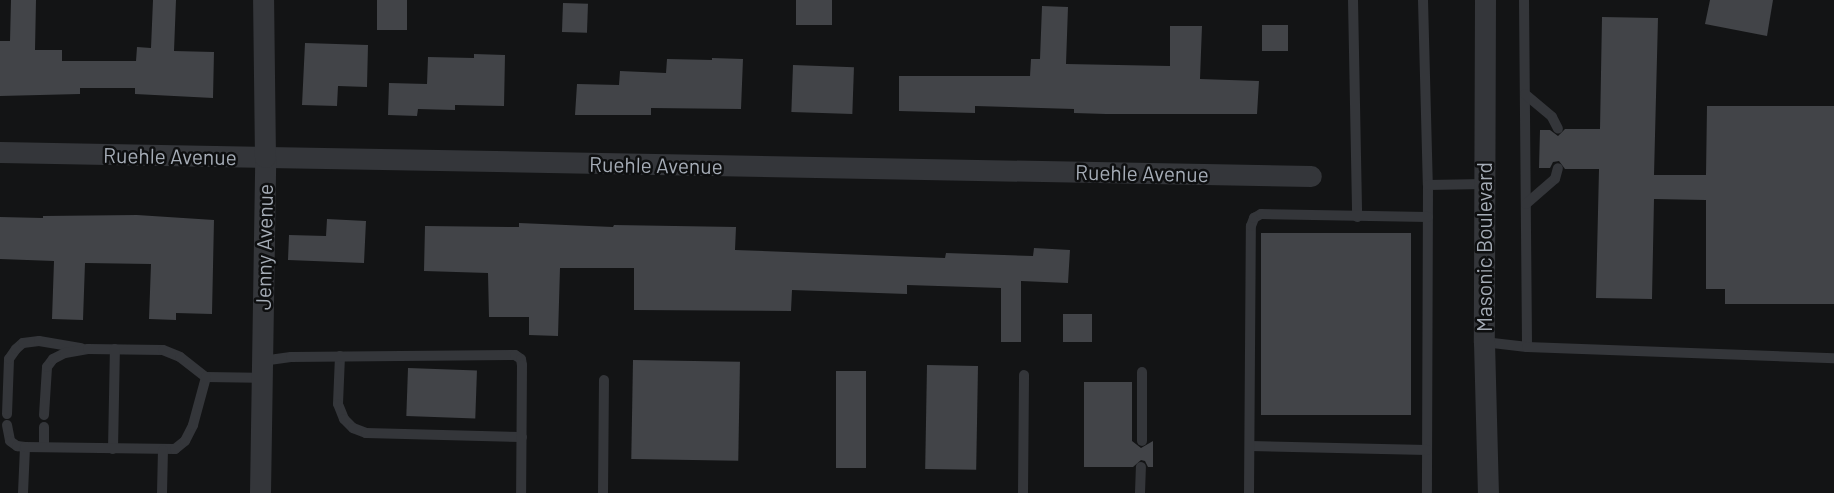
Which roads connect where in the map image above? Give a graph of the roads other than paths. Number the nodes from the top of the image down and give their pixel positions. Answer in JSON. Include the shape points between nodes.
{"nodes":[{"id":1,"x":263,"y":0,"type":"edge"},
{"id":2,"x":1353,"y":0,"type":"edge"},
{"id":3,"x":1423,"y":0,"type":"edge"},
{"id":4,"x":1485,"y":0,"type":"edge"},
{"id":5,"x":1524,"y":0,"type":"edge"},
{"id":6,"x":1525,"y":94,"type":"junction"},
{"id":7,"x":1558,"y":129,"type":"dead end"},
{"id":8,"x":0,"y":152,"type":"edge"},
{"id":9,"x":265,"y":158,"type":"junction"},
{"id":10,"x":1558,"y":168,"type":"dead end"},
{"id":11,"x":1311,"y":176,"type":"dead end"},
{"id":12,"x":1484,"y":184,"type":"junction"},
{"id":13,"x":1428,"y":185,"type":"junction"},
{"id":14,"x":1526,"y":204,"type":"junction"},
{"id":15,"x":1357,"y":217,"type":"junction"},
{"id":16,"x":1428,"y":217,"type":"junction"},
{"id":17,"x":1484,"y":342,"type":"junction"},
{"id":18,"x":1527,"y":346,"type":"junction"},
{"id":19,"x":88,"y":349,"type":"junction"},
{"id":20,"x":115,"y":350,"type":"junction"},
{"id":21,"x":340,"y":356,"type":"junction"},
{"id":22,"x":1834,"y":358,"type":"edge"},
{"id":23,"x":262,"y":370,"type":"junction"},
{"id":24,"x":1142,"y":372,"type":"dead end"},
{"id":25,"x":1024,"y":375,"type":"dead end"},
{"id":26,"x":206,"y":377,"type":"junction"},
{"id":27,"x":604,"y":380,"type":"dead end"},
{"id":28,"x":522,"y":437,"type":"junction"},
{"id":29,"x":1142,"y":441,"type":"dead end"},
{"id":30,"x":1250,"y":446,"type":"junction"},
{"id":31,"x":24,"y":447,"type":"junction"},
{"id":32,"x":44,"y":447,"type":"junction"},
{"id":33,"x":113,"y":449,"type":"junction"},
{"id":34,"x":163,"y":450,"type":"junction"},
{"id":35,"x":1427,"y":450,"type":"junction"},
{"id":36,"x":1141,"y":467,"type":"dead end"},
{"id":37,"x":1427,"y":492,"type":"edge"},
{"id":38,"x":23,"y":493,"type":"edge"},
{"id":39,"x":162,"y":493,"type":"edge"},
{"id":40,"x":260,"y":493,"type":"edge"},
{"id":41,"x":521,"y":493,"type":"edge"},
{"id":42,"x":603,"y":493,"type":"edge"},
{"id":43,"x":1023,"y":493,"type":"edge"},
{"id":44,"x":1140,"y":493,"type":"edge"},
{"id":45,"x":1249,"y":493,"type":"edge"},
{"id":46,"x":1488,"y":493,"type":"edge"}],
"edges":[{"from":1,"to":9,"type":"street","name":"Jenny Avenue"},
{"from":2,"to":15,"type":"lane"},
{"from":3,"to":13,"type":"lane"},
{"from":4,"to":12,"type":"street","name":"Masonic Boulevard"},
{"from":5,"to":6,"type":"lane"},
{"from":6,"to":7,"type":"lane","via":[[1552,117]]},
{"from":6,"to":14,"type":"lane"},
{"from":8,"to":9,"type":"street","name":"Ruehle Avenue"},
{"from":9,"to":11,"type":"street","name":"Ruehle Avenue"},
{"from":9,"to":23,"type":"street","name":"Jenny Avenue"},
{"from":10,"to":14,"type":"lane","via":[[1555,179]]},
{"from":12,"to":13,"type":"lane"},
{"from":12,"to":17,"type":"street","name":"Masonic Boulevard"},
{"from":13,"to":16,"type":"lane"},
{"from":14,"to":18,"type":"lane"},
{"from":15,"to":16,"type":"lane"},
{"from":15,"to":30,"type":"lane","via":[[1261,214],[1254,218]]},
{"from":16,"to":35,"type":"lane"},
{"from":17,"to":18,"type":"lane"},
{"from":17,"to":46,"type":"street","name":"Masonic Boulevard"},
{"from":18,"to":22,"type":"lane"},
{"from":19,"to":20,"type":"lane"},
{"from":19,"to":31,"type":"lane","via":[[39,341],[23,344],[9,359],[10,441]]},
{"from":19,"to":32,"type":"lane","via":[[65,353],[47,367]]},
{"from":20,"to":26,"type":"lane","via":[[163,350],[180,357]]},
{"from":20,"to":33,"type":"lane"},
{"from":21,"to":23,"type":"lane"},
{"from":21,"to":28,"type":"lane","via":[[338,404],[353,428],[366,433]]},
{"from":21,"to":28,"type":"lane","via":[[515,355],[522,365]]},
{"from":23,"to":26,"type":"lane"},
{"from":23,"to":40,"type":"street","name":"Jenny Avenue"},
{"from":24,"to":29,"type":"lane"},
{"from":25,"to":43,"type":"lane"},
{"from":26,"to":34,"type":"lane","via":[[193,425],[184,441],[174,449]]},
{"from":27,"to":42,"type":"lane"},
{"from":28,"to":41,"type":"lane"},
{"from":30,"to":35,"type":"lane"},
{"from":30,"to":45,"type":"lane"},
{"from":31,"to":32,"type":"lane"},
{"from":31,"to":38,"type":"lane"},
{"from":32,"to":33,"type":"lane"},
{"from":33,"to":34,"type":"lane"},
{"from":34,"to":39,"type":"lane"},
{"from":35,"to":37,"type":"lane"},
{"from":36,"to":44,"type":"lane"}]}
